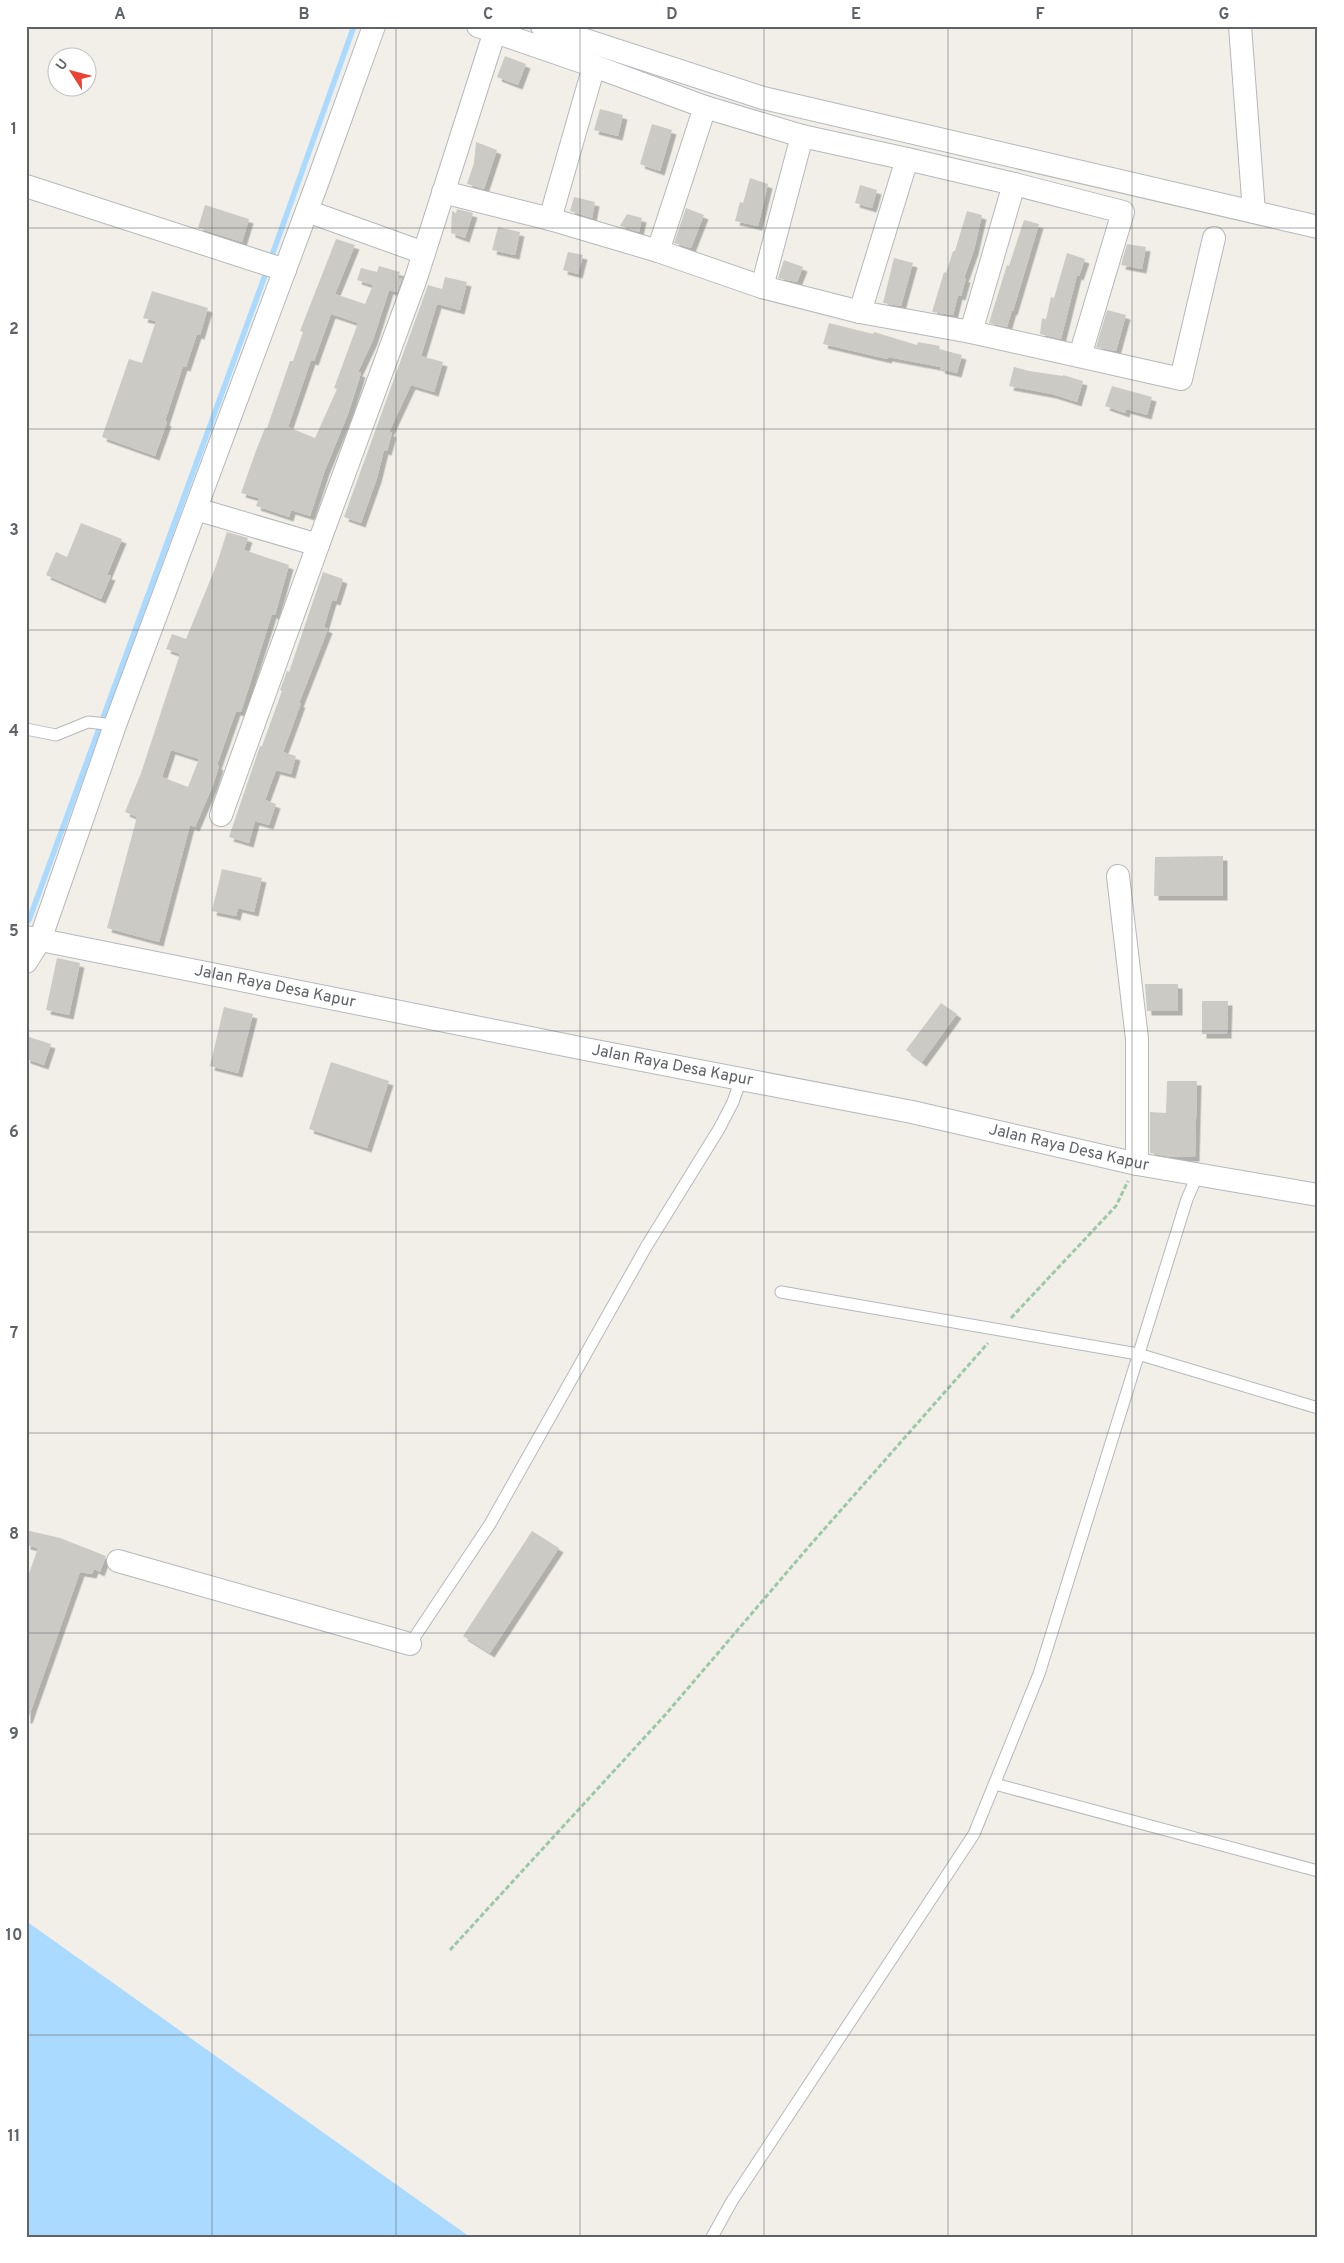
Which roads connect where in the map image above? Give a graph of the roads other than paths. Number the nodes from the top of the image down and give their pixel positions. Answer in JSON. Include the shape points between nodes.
{"nodes":[{"id":1,"x":374,"y":26,"type":"edge"},
{"id":2,"x":542,"y":26,"type":"edge"},
{"id":3,"x":1240,"y":26,"type":"edge"},
{"id":4,"x":486,"y":29,"type":"edge"},
{"id":5,"x":563,"y":30,"type":"edge"},
{"id":6,"x":594,"y":66,"type":"junction"},
{"id":7,"x":705,"y":107,"type":"junction"},
{"id":8,"x":802,"y":136,"type":"junction"},
{"id":9,"x":907,"y":159,"type":"junction"},
{"id":10,"x":1014,"y":184,"type":"junction"},
{"id":11,"x":26,"y":186,"type":"edge"},
{"id":12,"x":443,"y":192,"type":"junction"},
{"id":13,"x":307,"y":211,"type":"junction"},
{"id":14,"x":1254,"y":212,"type":"junction"},
{"id":15,"x":550,"y":219,"type":"junction"},
{"id":16,"x":1318,"y":227,"type":"edge"},
{"id":17,"x":1214,"y":238,"type":"dead end"},
{"id":18,"x":658,"y":251,"type":"junction"},
{"id":19,"x":424,"y":253,"type":"junction"},
{"id":20,"x":284,"y":270,"type":"junction"},
{"id":21,"x":762,"y":287,"type":"junction"},
{"id":22,"x":860,"y":312,"type":"junction"},
{"id":23,"x":972,"y":332,"type":"junction"},
{"id":24,"x":1080,"y":356,"type":"junction"},
{"id":25,"x":196,"y":510,"type":"junction"},
{"id":26,"x":318,"y":544,"type":"junction"},
{"id":27,"x":108,"y":724,"type":"junction"},
{"id":28,"x":26,"y":729,"type":"edge"},
{"id":29,"x":221,"y":815,"type":"dead end"},
{"id":30,"x":1118,"y":876,"type":"dead end"},
{"id":31,"x":33,"y":938,"type":"edge"},
{"id":32,"x":26,"y":962,"type":"edge"},
{"id":33,"x":741,"y":1079,"type":"junction"},
{"id":34,"x":1136,"y":1164,"type":"junction"},
{"id":35,"x":1198,"y":1174,"type":"junction"},
{"id":36,"x":1318,"y":1195,"type":"edge"},
{"id":37,"x":781,"y":1292,"type":"dead end"},
{"id":38,"x":1138,"y":1354,"type":"junction"},
{"id":39,"x":1318,"y":1408,"type":"edge"},
{"id":40,"x":118,"y":1561,"type":"dead end"},
{"id":41,"x":410,"y":1644,"type":"joint"},
{"id":42,"x":995,"y":1784,"type":"junction"},
{"id":43,"x":1318,"y":1871,"type":"edge"},
{"id":44,"x":712,"y":2237,"type":"edge"}],
"edges":[{"from":1,"to":13,"type":"street"},
{"from":2,"to":5,"type":"street"},
{"from":3,"to":14,"type":"street"},
{"from":4,"to":6,"type":"street"},
{"from":4,"to":12,"type":"street"},
{"from":5,"to":14,"type":"street","via":[[763,98]]},
{"from":6,"to":7,"type":"street"},
{"from":6,"to":15,"type":"street"},
{"from":7,"to":8,"type":"street"},
{"from":7,"to":18,"type":"street"},
{"from":8,"to":9,"type":"street"},
{"from":8,"to":21,"type":"street"},
{"from":9,"to":10,"type":"street"},
{"from":9,"to":22,"type":"street"},
{"from":10,"to":23,"type":"street"},
{"from":10,"to":24,"type":"street","via":[[1123,212]]},
{"from":11,"to":20,"type":"street"},
{"from":12,"to":15,"type":"street"},
{"from":12,"to":19,"type":"street"},
{"from":13,"to":19,"type":"street"},
{"from":13,"to":20,"type":"street"},
{"from":14,"to":16,"type":"street"},
{"from":15,"to":18,"type":"street"},
{"from":17,"to":24,"type":"street","via":[[1181,380]]},
{"from":18,"to":21,"type":"street"},
{"from":19,"to":26,"type":"street"},
{"from":20,"to":25,"type":"street"},
{"from":21,"to":22,"type":"street"},
{"from":22,"to":23,"type":"street"},
{"from":23,"to":24,"type":"street"},
{"from":25,"to":26,"type":"street"},
{"from":25,"to":27,"type":"street"},
{"from":26,"to":29,"type":"street"},
{"from":27,"to":28,"type":"lane","via":[[82,724],[56,735]]},
{"from":27,"to":31,"type":"street"},
{"from":30,"to":34,"type":"street","via":[[1137,1039]]},
{"from":31,"to":32,"type":"street"},
{"from":31,"to":33,"type":"street","name":"Jalan Raya Desa Kapur"},
{"from":33,"to":34,"type":"street","name":"Jalan Raya Desa Kapur","via":[[912,1112]]},
{"from":33,"to":41,"type":"lane","via":[[718,1129],[641,1256],[490,1524]]},
{"from":34,"to":35,"type":"street","name":"Jalan Raya Desa Kapur"},
{"from":35,"to":36,"type":"street","name":"Jalan Raya Desa Kapur"},
{"from":35,"to":38,"type":"lane","via":[[1186,1199]]},
{"from":37,"to":38,"type":"lane"},
{"from":38,"to":39,"type":"lane"},
{"from":38,"to":42,"type":"lane","via":[[1040,1674]]},
{"from":40,"to":41,"type":"street"},
{"from":42,"to":43,"type":"lane"},
{"from":42,"to":44,"type":"lane","via":[[974,1834],[732,2201]]}]}
